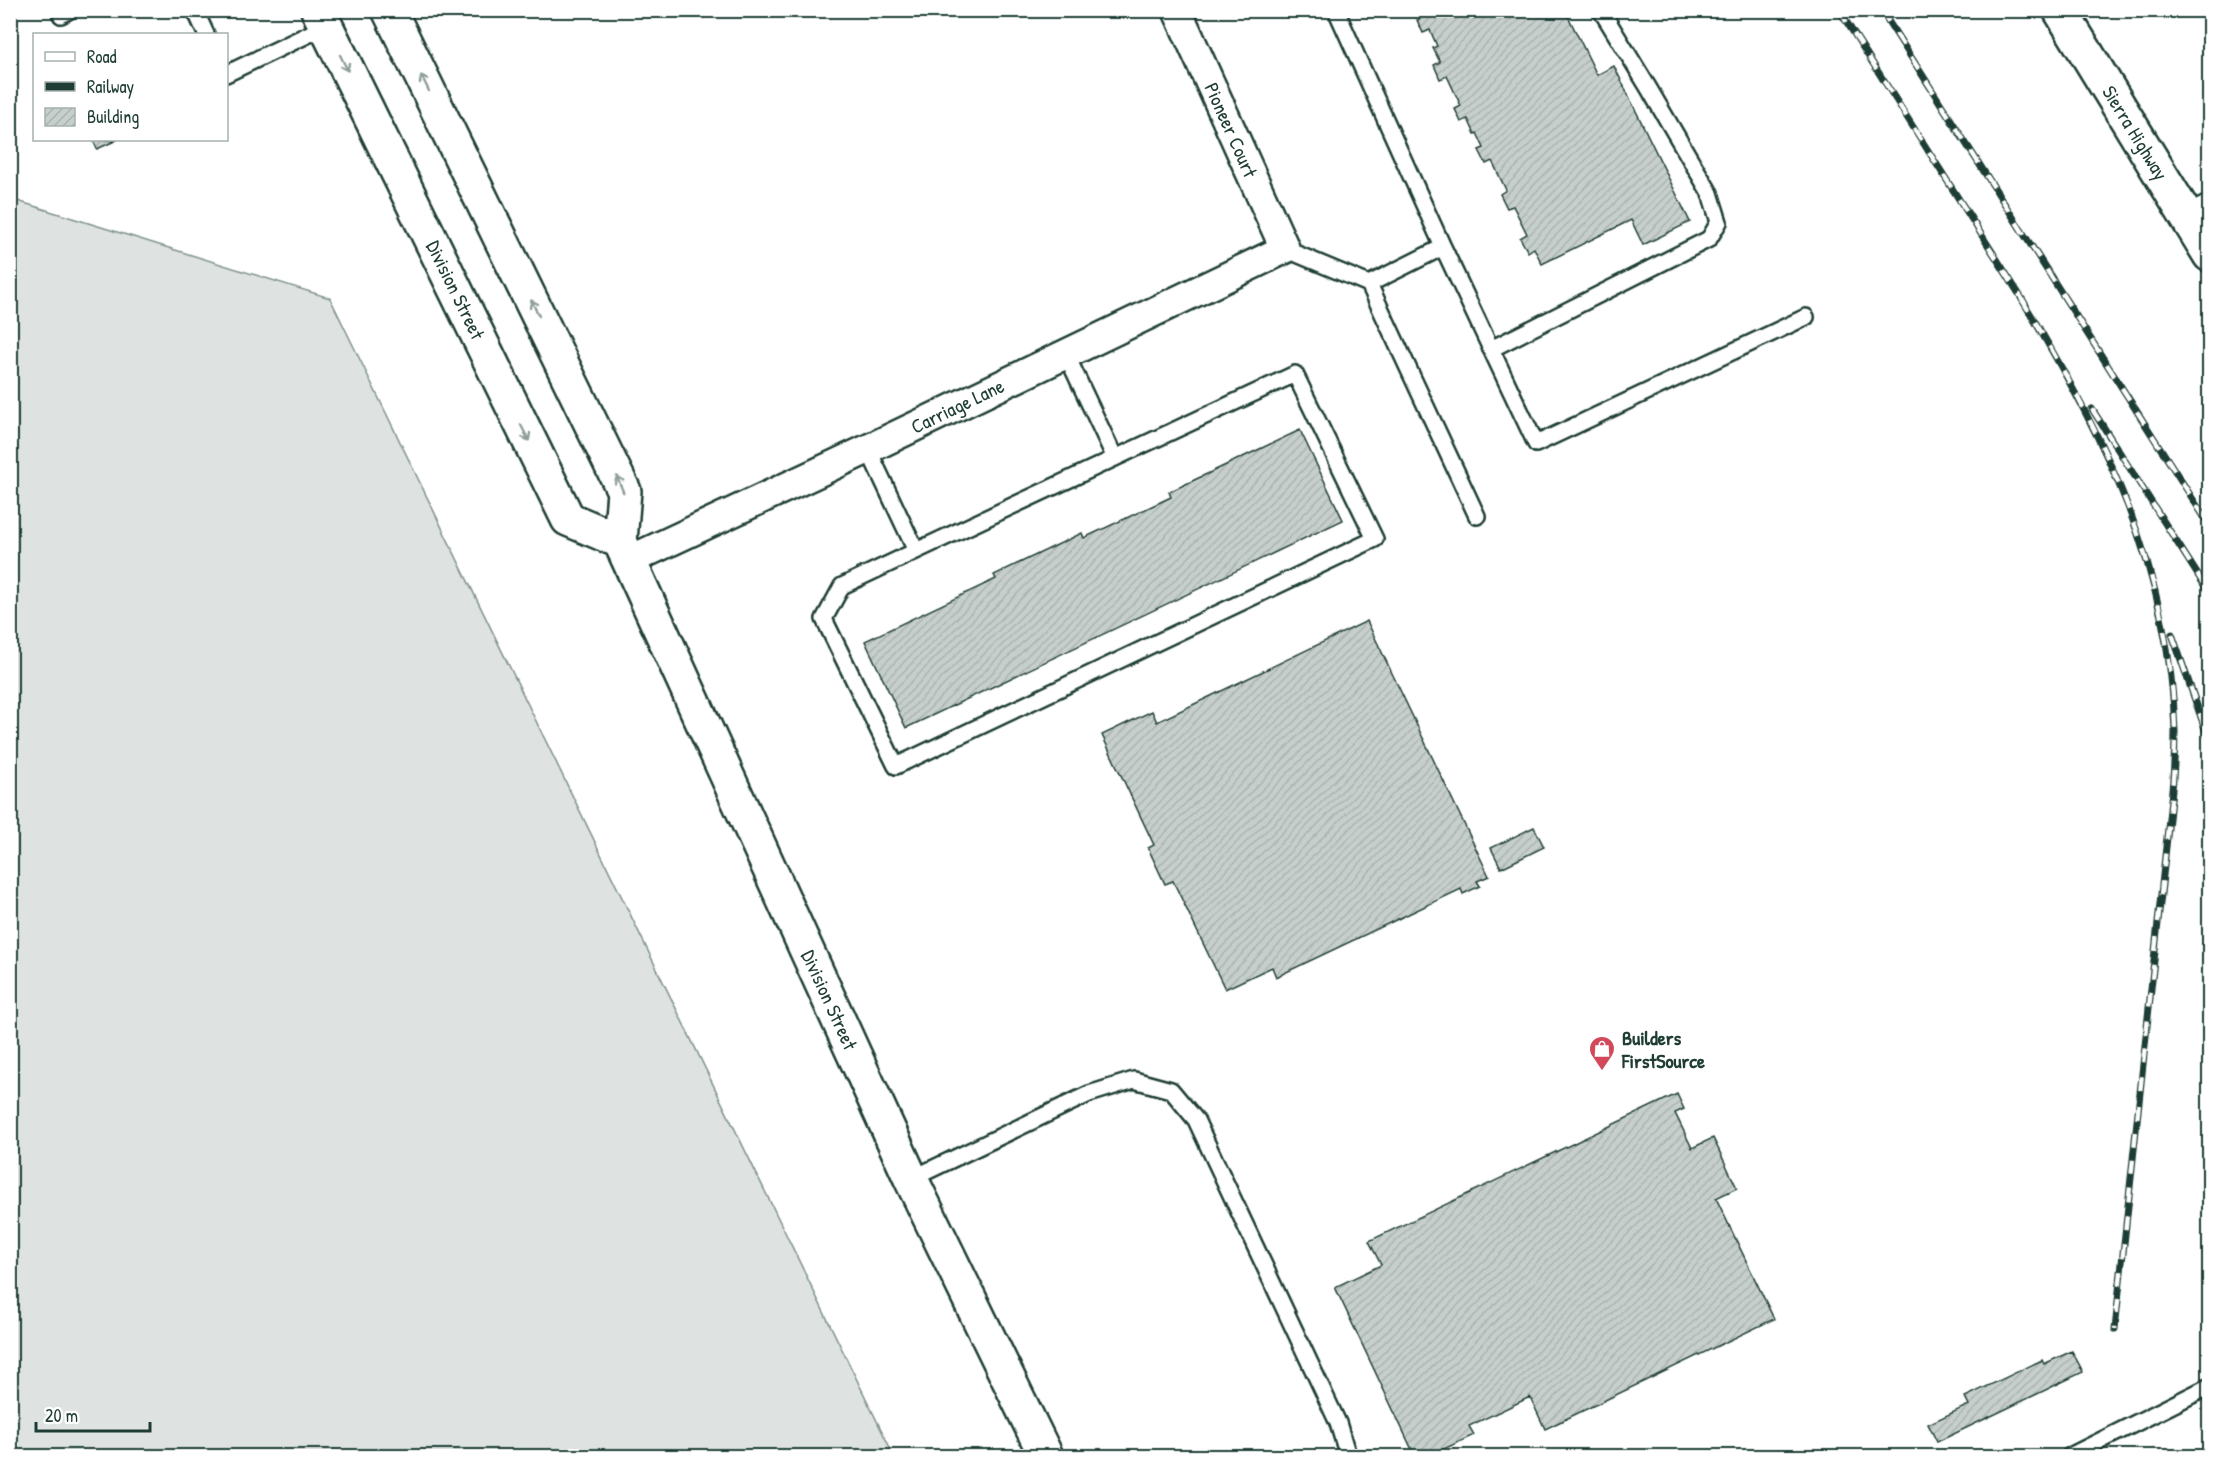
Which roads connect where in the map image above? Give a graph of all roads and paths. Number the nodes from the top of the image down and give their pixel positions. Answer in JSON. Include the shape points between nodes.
{"nodes":[{"id":1,"x":59,"y":10,"type":"edge"},
{"id":2,"x":70,"y":10,"type":"edge"},
{"id":3,"x":195,"y":10,"type":"edge"},
{"id":4,"x":389,"y":10,"type":"edge"},
{"id":5,"x":1177,"y":10,"type":"edge"},
{"id":6,"x":1336,"y":10,"type":"edge"},
{"id":7,"x":1601,"y":10,"type":"edge"},
{"id":8,"x":2060,"y":10,"type":"edge"},
{"id":9,"x":322,"y":18,"type":"edge"},
{"id":10,"x":206,"y":33,"type":"edge"},
{"id":11,"x":228,"y":73,"type":"edge"},
{"id":12,"x":2197,"y":208,"type":"edge"},
{"id":13,"x":1443,"y":247,"type":"junction"},
{"id":14,"x":1285,"y":249,"type":"junction"},
{"id":15,"x":2210,"y":255,"type":"edge"},
{"id":16,"x":1369,"y":284,"type":"junction"},
{"id":17,"x":1806,"y":317,"type":"dead end"},
{"id":18,"x":1491,"y":349,"type":"junction"},
{"id":19,"x":1066,"y":354,"type":"junction"},
{"id":20,"x":868,"y":449,"type":"junction"},
{"id":21,"x":1115,"y":458,"type":"junction"},
{"id":22,"x":1477,"y":516,"type":"dead end"},
{"id":23,"x":624,"y":551,"type":"junction"},
{"id":24,"x":916,"y":551,"type":"junction"},
{"id":25,"x":911,"y":1179,"type":"junction"},
{"id":26,"x":2210,"y":1386,"type":"edge"},
{"id":27,"x":1046,"y":1456,"type":"edge"},
{"id":28,"x":1348,"y":1456,"type":"edge"},
{"id":29,"x":2070,"y":1456,"type":"edge"}],
"edges":[{"from":1,"to":2,"type":"lane","via":[[61,15]]},
{"from":3,"to":10,"type":"lane"},
{"from":23,"to":4,"type":"main road","name":"Division Street","one_way":true,"via":[[624,491]]},
{"from":5,"to":14,"type":"street","name":"Pioneer Court"},
{"from":6,"to":13,"type":"lane"},
{"from":7,"to":18,"type":"lane","via":[[1710,193],[1719,222],[1708,239]]},
{"from":8,"to":12,"type":"main road","name":"Sierra Highway"},
{"from":9,"to":11,"type":"lane"},
{"from":9,"to":23,"type":"main road","name":"Division Street","one_way":true,"via":[[568,519]]},
{"from":12,"to":15,"type":"main road","name":"Sierra Highway"},
{"from":13,"to":16,"type":"lane"},
{"from":13,"to":18,"type":"lane"},
{"from":14,"to":16,"type":"lane"},
{"from":14,"to":19,"type":"street","name":"Carriage Lane"},
{"from":16,"to":22,"type":"lane"},
{"from":17,"to":18,"type":"lane","via":[[1536,444]]},
{"from":19,"to":20,"type":"street","name":"Carriage Lane"},
{"from":19,"to":21,"type":"lane"},
{"from":20,"to":23,"type":"street","name":"Carriage Lane"},
{"from":20,"to":24,"type":"lane"},
{"from":21,"to":24,"type":"lane"},
{"from":21,"to":24,"type":"lane","via":[[1295,374],[1374,538],[896,766],[824,619],[842,586]]},
{"from":23,"to":25,"type":"main road","name":"Division Street"},
{"from":25,"to":27,"type":"main road","name":"Division Street"},
{"from":25,"to":28,"type":"lane","via":[[1089,1094],[1134,1080],[1171,1090],[1196,1120],[1338,1423]]},
{"from":26,"to":29,"type":"lane"}]}
